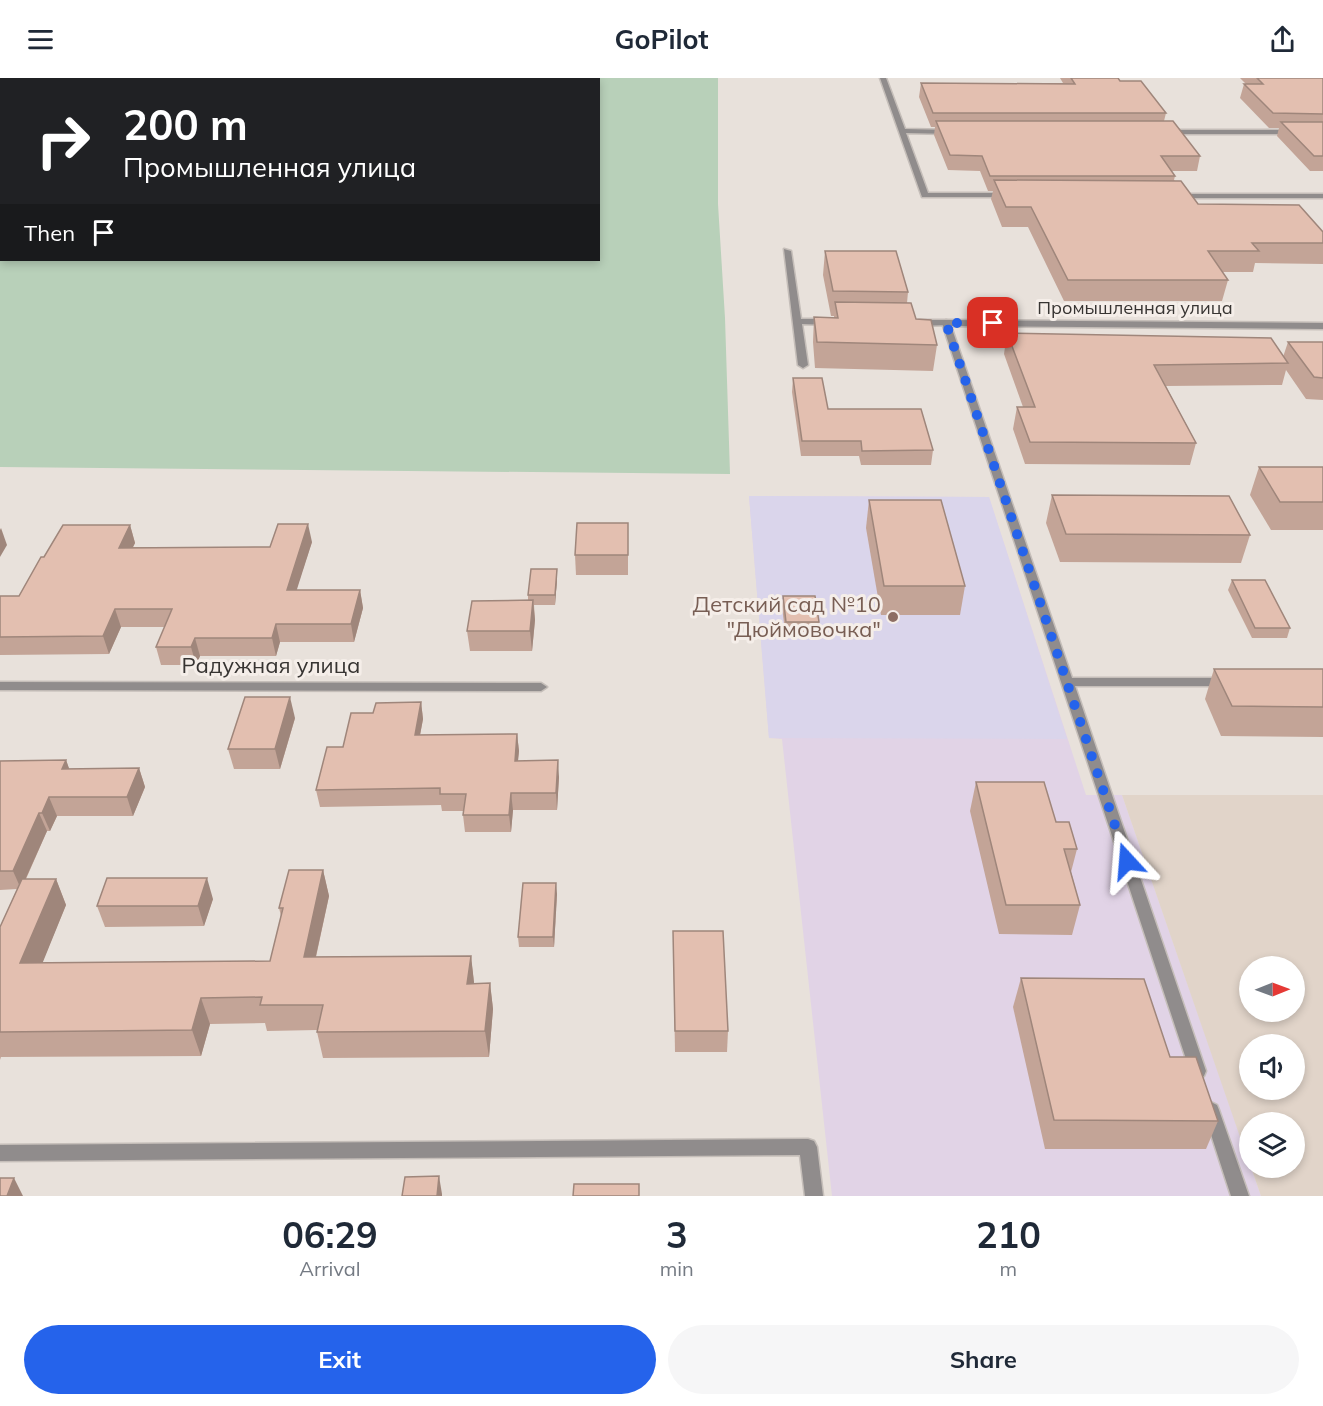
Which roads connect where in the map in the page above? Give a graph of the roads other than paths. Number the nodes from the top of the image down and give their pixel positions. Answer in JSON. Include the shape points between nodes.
{"nodes":[{"id":1,"x":884,"y":78,"type":"edge"},
{"id":2,"x":902,"y":131,"type":"junction"},
{"id":3,"x":961,"y":132,"type":"edge"},
{"id":4,"x":1160,"y":132,"type":"edge"},
{"id":5,"x":1323,"y":132,"type":"edge"},
{"id":6,"x":1018,"y":195,"type":"edge"},
{"id":7,"x":1171,"y":196,"type":"edge"},
{"id":8,"x":1323,"y":196,"type":"edge"},
{"id":9,"x":787,"y":251,"type":"dead end"},
{"id":10,"x":797,"y":321,"type":"junction"},
{"id":11,"x":843,"y":322,"type":"edge"},
{"id":12,"x":912,"y":323,"type":"edge"},
{"id":13,"x":946,"y":323,"type":"junction"},
{"id":14,"x":1323,"y":326,"type":"edge"},
{"id":15,"x":803,"y":365,"type":"dead end"},
{"id":16,"x":1067,"y":682,"type":"junction"},
{"id":17,"x":1242,"y":682,"type":"edge"},
{"id":18,"x":0,"y":686,"type":"edge"},
{"id":19,"x":541,"y":687,"type":"dead end"},
{"id":20,"x":0,"y":1153,"type":"edge"},
{"id":21,"x":814,"y":1196,"type":"edge"},
{"id":22,"x":1240,"y":1196,"type":"edge"}],
"edges":[{"from":1,"to":2,"type":"street"},
{"from":2,"to":3,"type":"street"},
{"from":2,"to":6,"type":"street","via":[[925,195]]},
{"from":4,"to":5,"type":"street"},
{"from":7,"to":8,"type":"street"},
{"from":9,"to":10,"type":"street"},
{"from":10,"to":11,"type":"street"},
{"from":10,"to":15,"type":"street"},
{"from":12,"to":13,"type":"street","name":"Промышленная улица"},
{"from":13,"to":14,"type":"street","name":"Промышленная улица"},
{"from":13,"to":16,"type":"street"},
{"from":16,"to":17,"type":"street"},
{"from":16,"to":22,"type":"street"},
{"from":18,"to":19,"type":"street","name":"Радужная улица"},
{"from":20,"to":21,"type":"street","via":[[808,1147]]}]}
